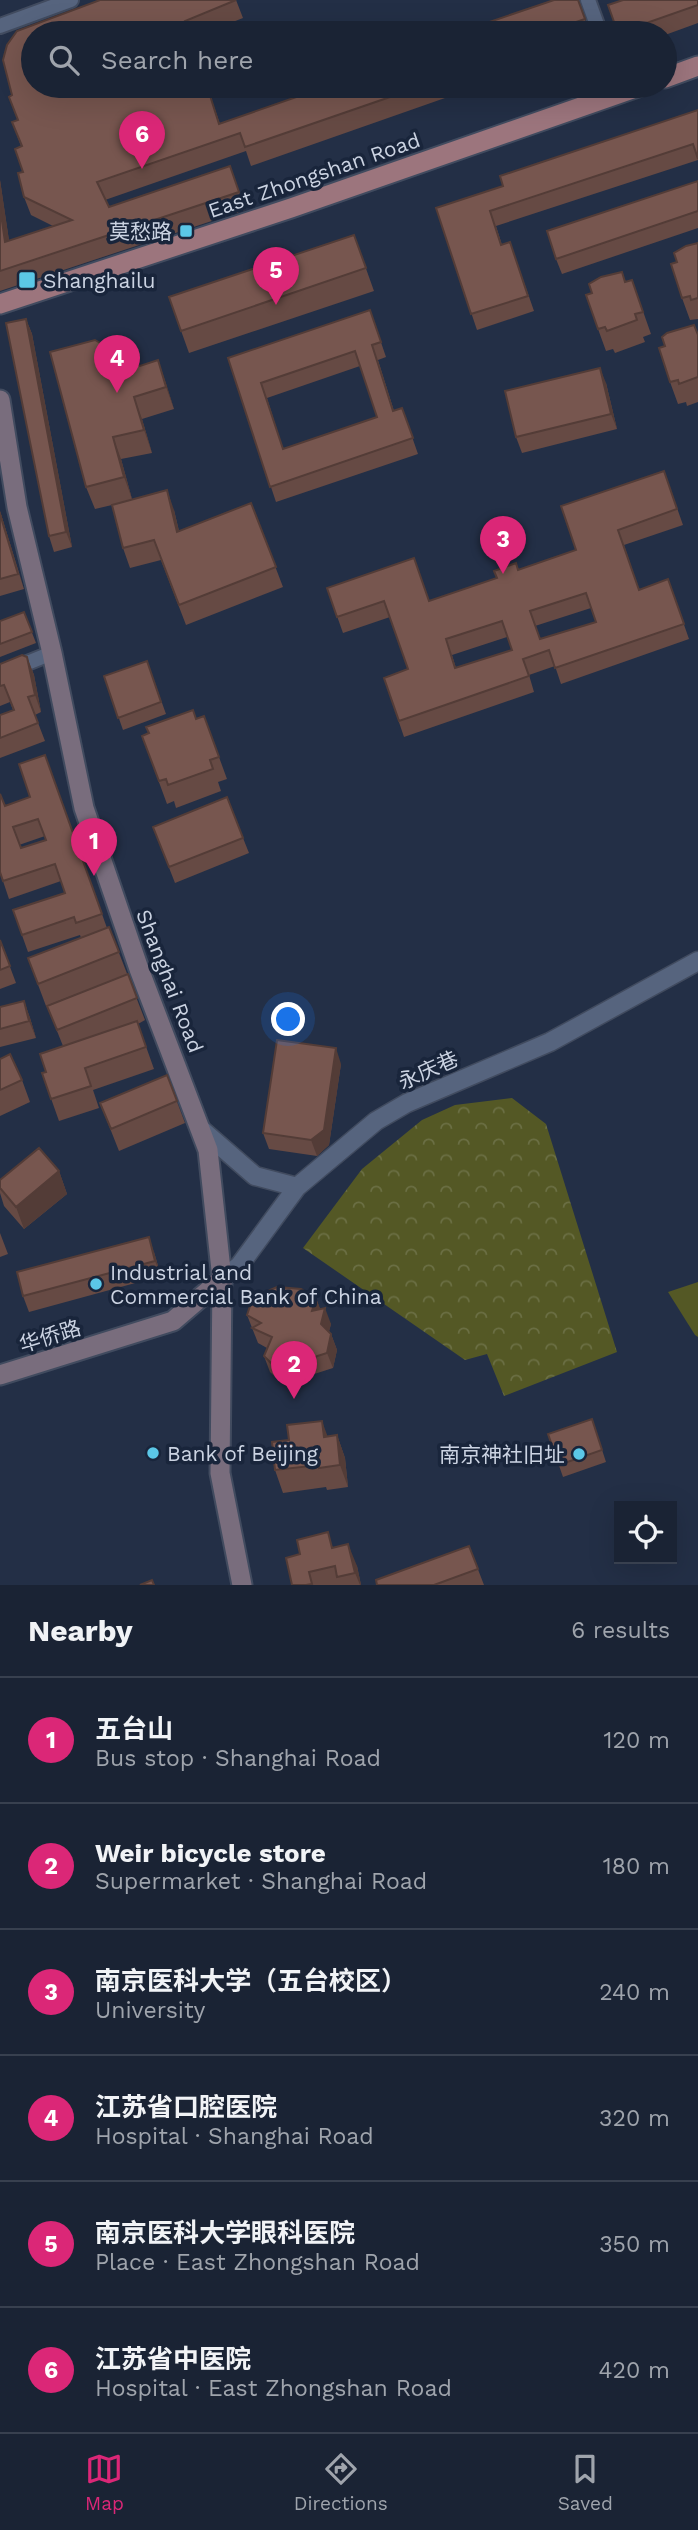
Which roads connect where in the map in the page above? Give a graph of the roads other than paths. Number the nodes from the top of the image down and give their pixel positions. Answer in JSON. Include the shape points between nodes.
{"nodes":[{"id":1,"x":71,"y":0,"type":"edge"},
{"id":2,"x":588,"y":0,"type":"edge"},
{"id":3,"x":596,"y":21,"type":"edge"},
{"id":4,"x":0,"y":26,"type":"edge"},
{"id":5,"x":698,"y":66,"type":"edge"},
{"id":6,"x":677,"y":74,"type":"edge"},
{"id":7,"x":594,"y":98,"type":"edge"},
{"id":8,"x":0,"y":304,"type":"edge"},
{"id":9,"x":0,"y":400,"type":"edge"},
{"id":10,"x":52,"y":653,"type":"junction"},
{"id":11,"x":0,"y":674,"type":"edge"},
{"id":12,"x":698,"y":961,"type":"edge"},
{"id":13,"x":202,"y":1130,"type":"junction"},
{"id":14,"x":297,"y":1187,"type":"junction"},
{"id":15,"x":222,"y":1279,"type":"junction"},
{"id":16,"x":0,"y":1375,"type":"edge"},
{"id":17,"x":242,"y":1585,"type":"edge"}],
"edges":[{"from":1,"to":4,"type":"street"},
{"from":2,"to":3,"type":"street"},
{"from":5,"to":6,"type":"main road"},
{"from":7,"to":8,"type":"main road","name":"East Zhongshan Road","via":[[291,208]]},
{"from":9,"to":10,"type":"main road","name":"Shanghai Road","via":[[16,507]]},
{"from":10,"to":11,"type":"street"},
{"from":10,"to":13,"type":"main road","name":"Shanghai Road","via":[[83,808]]},
{"from":12,"to":14,"type":"street","name":"永庆巷","via":[[550,1042],[407,1102],[376,1121]]},
{"from":13,"to":14,"type":"street","via":[[255,1176]]},
{"from":13,"to":15,"type":"main road","name":"Shanghai Road"},
{"from":14,"to":15,"type":"street","name":"永庆巷","via":[[239,1266]]},
{"from":15,"to":16,"type":"main road","name":"华侨路","via":[[173,1321]]},
{"from":15,"to":17,"type":"main road","name":"Shanghai Road","via":[[220,1473]]}]}
